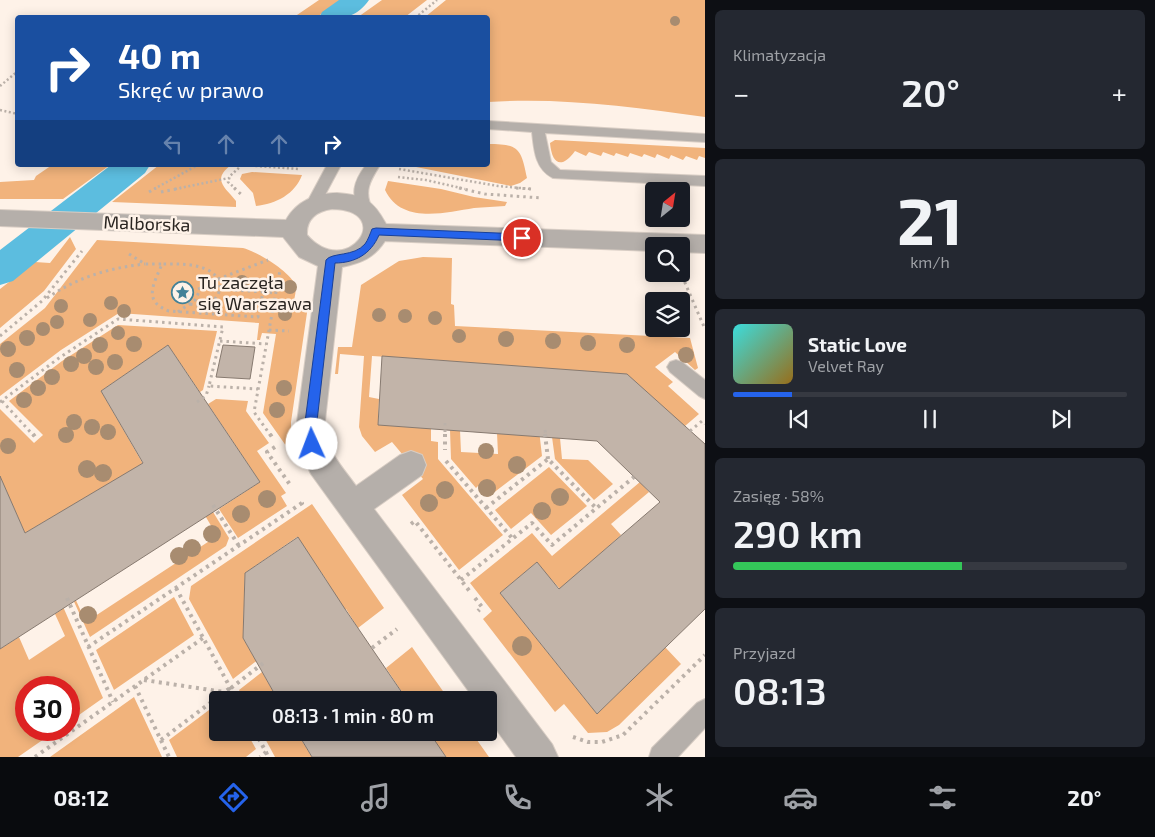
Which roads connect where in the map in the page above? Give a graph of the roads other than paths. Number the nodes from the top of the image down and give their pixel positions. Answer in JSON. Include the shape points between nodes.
{"nodes":[{"id":1,"x":490,"y":125,"type":"edge"},
{"id":2,"x":538,"y":128,"type":"junction"},
{"id":3,"x":705,"y":138,"type":"edge"},
{"id":4,"x":332,"y":168,"type":"edge"},
{"id":5,"x":371,"y":169,"type":"edge"},
{"id":6,"x":705,"y":181,"type":"edge"},
{"id":7,"x":312,"y":206,"type":"junction"},
{"id":8,"x":366,"y":210,"type":"junction"},
{"id":9,"x":0,"y":218,"type":"edge"},
{"id":10,"x":294,"y":229,"type":"junction"},
{"id":11,"x":376,"y":232,"type":"junction"},
{"id":12,"x":705,"y":244,"type":"edge"},
{"id":13,"x":331,"y":260,"type":"junction"},
{"id":14,"x":676,"y":367,"type":"dead end"},
{"id":15,"x":705,"y":391,"type":"edge"},
{"id":16,"x":411,"y":465,"type":"dead end"},
{"id":17,"x":353,"y":506,"type":"junction"},
{"id":18,"x":705,"y":712,"type":"edge"},
{"id":19,"x":539,"y":757,"type":"edge"},
{"id":20,"x":662,"y":757,"type":"edge"}],
"edges":[{"from":1,"to":2,"type":"lane"},
{"from":2,"to":3,"type":"lane"},
{"from":2,"to":6,"type":"lane","via":[[545,166],[558,175]]},
{"from":4,"to":7,"type":"lane"},
{"from":5,"to":8,"type":"lane","via":[[359,195]]},
{"from":7,"to":8,"type":"street","via":[[338,200]]},
{"from":7,"to":10,"type":"street","via":[[298,217]]},
{"from":8,"to":11,"type":"street"},
{"from":9,"to":10,"type":"street","name":"Malborska"},
{"from":10,"to":13,"type":"street","via":[[294,237],[305,251]]},
{"from":11,"to":12,"type":"street"},
{"from":11,"to":13,"type":"street","via":[[370,245],[361,252]]},
{"from":13,"to":17,"type":"street","via":[[310,430],[312,444],[322,464]]},
{"from":14,"to":15,"type":"lane"},
{"from":16,"to":17,"type":"street"},
{"from":17,"to":19,"type":"street"},
{"from":18,"to":20,"type":"lane"}]}
